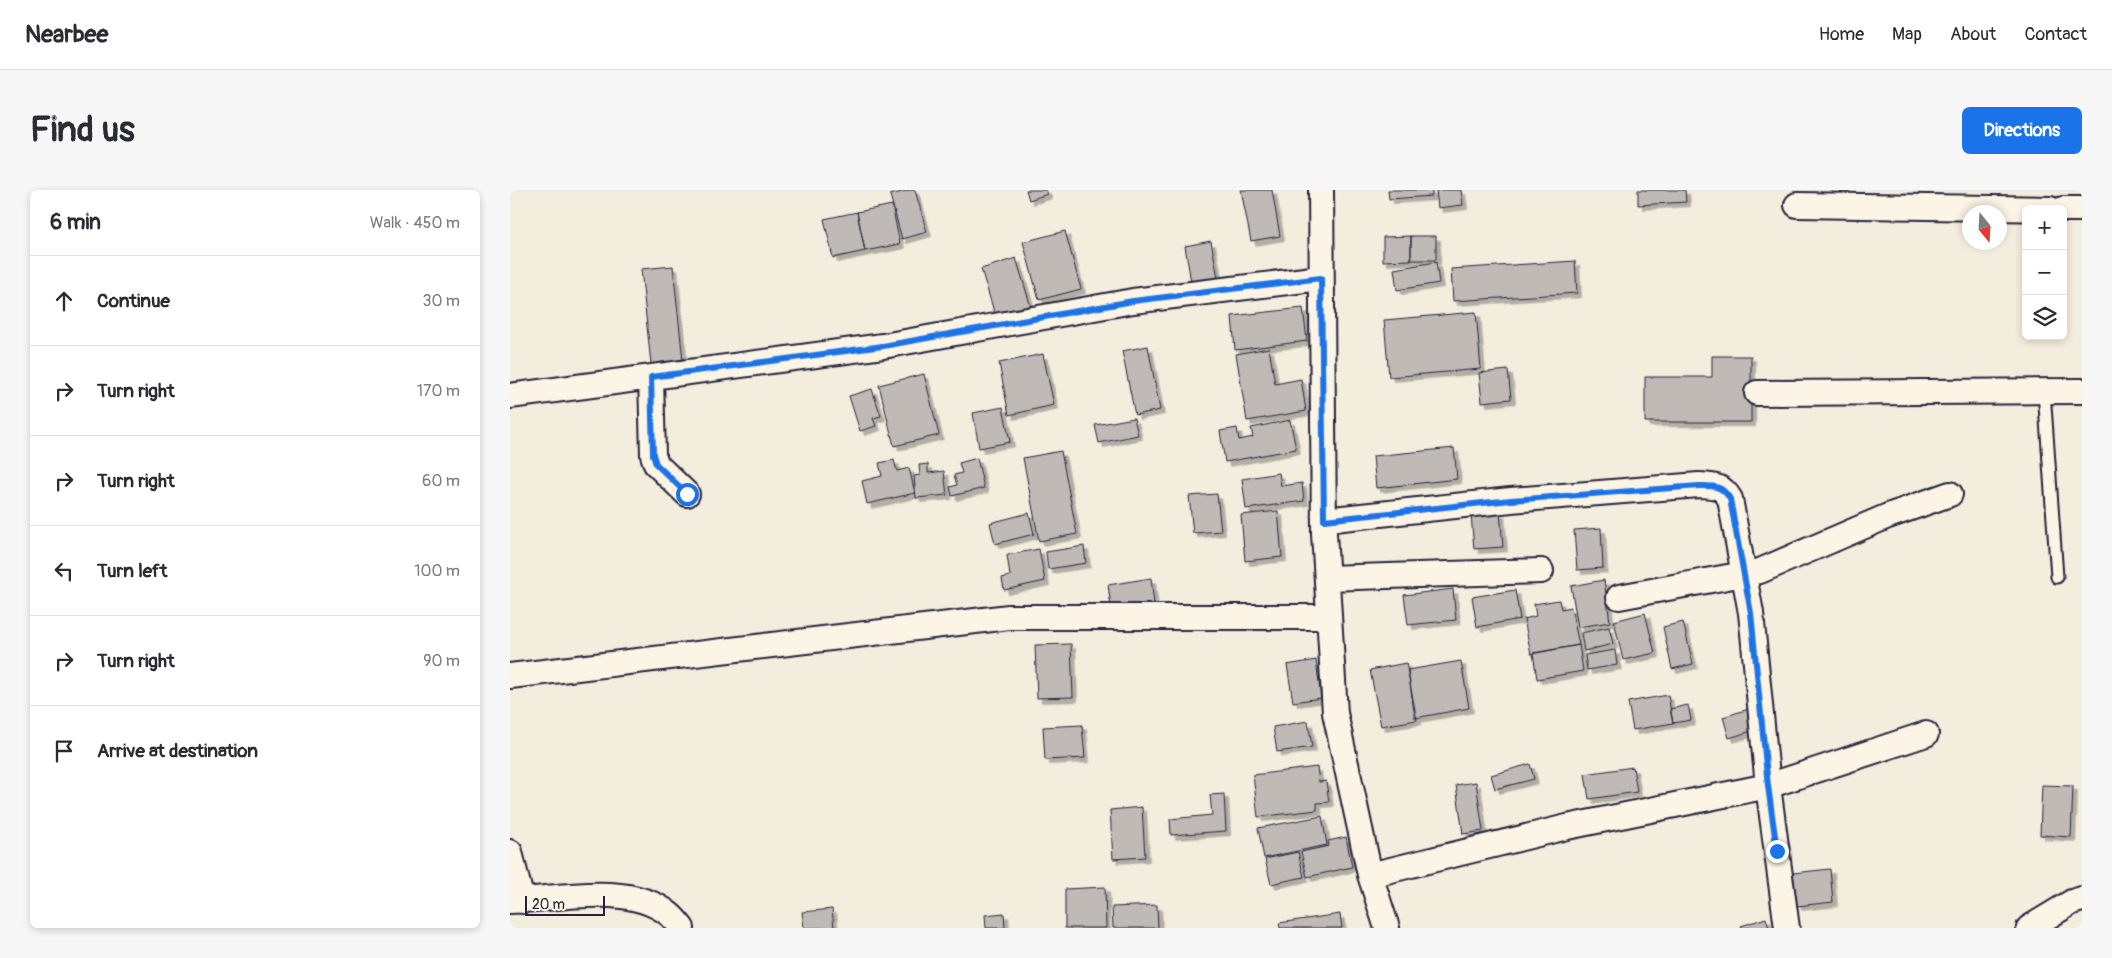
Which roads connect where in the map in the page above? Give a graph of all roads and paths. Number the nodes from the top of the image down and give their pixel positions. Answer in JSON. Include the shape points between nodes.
{"nodes":[{"id":1,"x":1321,"y":190,"type":"edge"},
{"id":2,"x":1797,"y":205,"type":"dead end"},
{"id":3,"x":2022,"y":209,"type":"edge"},
{"id":4,"x":2067,"y":209,"type":"edge"},
{"id":5,"x":2082,"y":209,"type":"edge"},
{"id":6,"x":1321,"y":278,"type":"junction"},
{"id":7,"x":651,"y":377,"type":"junction"},
{"id":8,"x":2044,"y":391,"type":"junction"},
{"id":9,"x":2082,"y":391,"type":"edge"},
{"id":10,"x":1756,"y":393,"type":"dead end"},
{"id":11,"x":510,"y":396,"type":"edge"},
{"id":12,"x":687,"y":494,"type":"dead end"},
{"id":13,"x":1950,"y":494,"type":"dead end"},
{"id":14,"x":1324,"y":520,"type":"junction"},
{"id":15,"x":1541,"y":571,"type":"dead end"},
{"id":16,"x":1744,"y":575,"type":"junction"},
{"id":17,"x":2057,"y":577,"type":"dead end"},
{"id":18,"x":1327,"y":578,"type":"junction"},
{"id":19,"x":1619,"y":597,"type":"dead end"},
{"id":20,"x":1329,"y":617,"type":"junction"},
{"id":21,"x":510,"y":676,"type":"edge"},
{"id":22,"x":1926,"y":734,"type":"dead end"},
{"id":23,"x":1768,"y":786,"type":"junction"},
{"id":24,"x":510,"y":852,"type":"edge"},
{"id":25,"x":1370,"y":875,"type":"junction"},
{"id":26,"x":2082,"y":899,"type":"edge"},
{"id":27,"x":516,"y":901,"type":"edge"},
{"id":28,"x":682,"y":928,"type":"edge"},
{"id":29,"x":1387,"y":928,"type":"edge"},
{"id":30,"x":1787,"y":928,"type":"edge"},
{"id":31,"x":2028,"y":928,"type":"edge"}],
"edges":[{"from":1,"to":6,"type":"street"},
{"from":2,"to":3,"type":"street"},
{"from":4,"to":5,"type":"street"},
{"from":6,"to":7,"type":"street","via":[[1133,301],[883,346]]},
{"from":6,"to":14,"type":"street"},
{"from":7,"to":11,"type":"street"},
{"from":7,"to":12,"type":"street","via":[[653,455],[656,464]]},
{"from":8,"to":9,"type":"street"},
{"from":8,"to":10,"type":"street"},
{"from":8,"to":17,"type":"lane"},
{"from":13,"to":16,"type":"street"},
{"from":14,"to":16,"type":"street","via":[[1511,500],[1718,486],[1730,499]]},
{"from":14,"to":18,"type":"street"},
{"from":15,"to":18,"type":"street"},
{"from":16,"to":19,"type":"street"},
{"from":16,"to":23,"type":"street","via":[[1751,613]]},
{"from":18,"to":20,"type":"street"},
{"from":20,"to":21,"type":"street","via":[[1009,617]]},
{"from":20,"to":25,"type":"street","via":[[1335,713]]},
{"from":22,"to":23,"type":"street"},
{"from":23,"to":25,"type":"street","via":[[1567,827]]},
{"from":23,"to":30,"type":"street"},
{"from":24,"to":27,"type":"street"},
{"from":25,"to":29,"type":"street"},
{"from":26,"to":31,"type":"street"},
{"from":27,"to":28,"type":"street","via":[[612,894],[644,901],[668,913]]}]}
